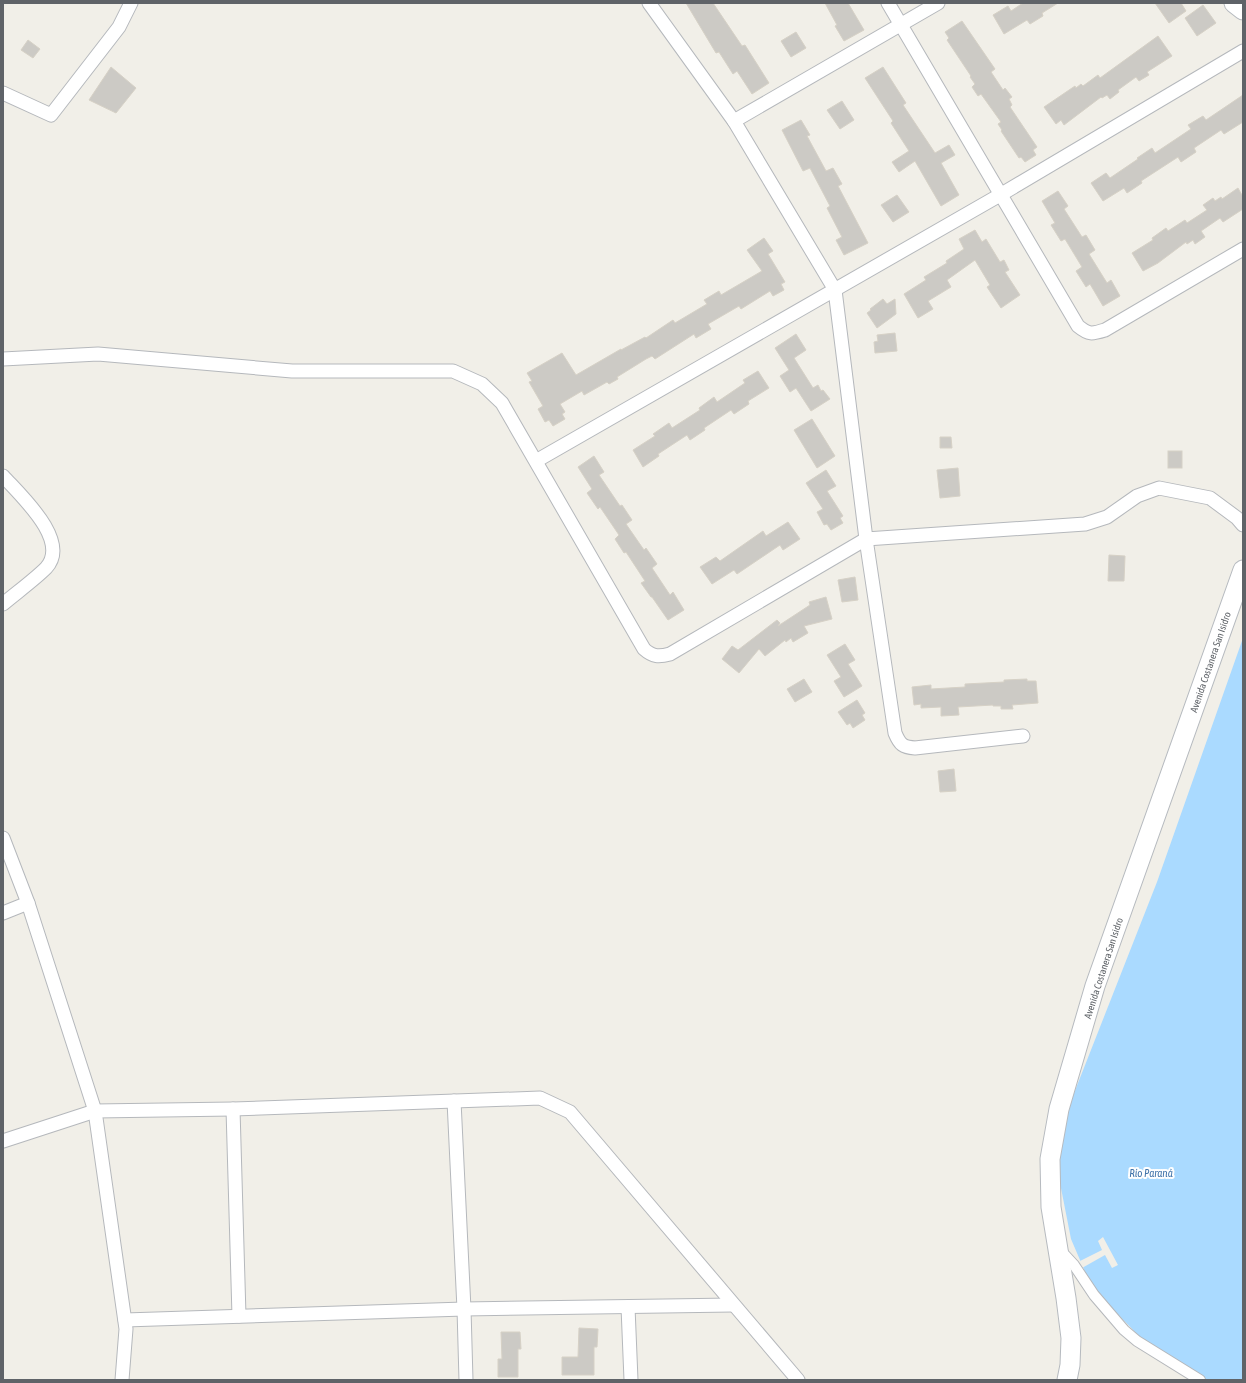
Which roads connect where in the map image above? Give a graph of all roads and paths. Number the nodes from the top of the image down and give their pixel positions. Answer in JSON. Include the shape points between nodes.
{"nodes":[{"id":1,"x":131,"y":3,"type":"edge"},
{"id":2,"x":649,"y":3,"type":"edge"},
{"id":3,"x":888,"y":3,"type":"edge"},
{"id":4,"x":938,"y":3,"type":"edge"},
{"id":5,"x":1234,"y":3,"type":"edge"},
{"id":6,"x":1243,"y":10,"type":"edge"},
{"id":7,"x":900,"y":24,"type":"junction"},
{"id":8,"x":1243,"y":51,"type":"edge"},
{"id":9,"x":3,"y":93,"type":"edge"},
{"id":10,"x":734,"y":121,"type":"junction"},
{"id":11,"x":1000,"y":195,"type":"junction"},
{"id":12,"x":1243,"y":249,"type":"edge"},
{"id":13,"x":835,"y":290,"type":"junction"},
{"id":14,"x":3,"y":359,"type":"edge"},
{"id":15,"x":536,"y":461,"type":"junction"},
{"id":16,"x":3,"y":476,"type":"edge"},
{"id":17,"x":1243,"y":525,"type":"edge"},
{"id":18,"x":866,"y":539,"type":"junction"},
{"id":19,"x":1243,"y":570,"type":"edge"},
{"id":20,"x":3,"y":604,"type":"edge"},
{"id":21,"x":1023,"y":736,"type":"dead end"},
{"id":22,"x":3,"y":838,"type":"edge"},
{"id":23,"x":28,"y":903,"type":"junction"},
{"id":24,"x":3,"y":913,"type":"edge"},
{"id":25,"x":454,"y":1101,"type":"junction"},
{"id":26,"x":233,"y":1109,"type":"junction"},
{"id":27,"x":95,"y":1110,"type":"junction"},
{"id":28,"x":3,"y":1141,"type":"edge"},
{"id":29,"x":1057,"y":1246,"type":"junction"},
{"id":30,"x":733,"y":1305,"type":"junction"},
{"id":31,"x":628,"y":1307,"type":"junction"},
{"id":32,"x":464,"y":1309,"type":"junction"},
{"id":33,"x":238,"y":1316,"type":"junction"},
{"id":34,"x":125,"y":1320,"type":"junction"},
{"id":35,"x":122,"y":1380,"type":"edge"},
{"id":36,"x":466,"y":1380,"type":"edge"},
{"id":37,"x":631,"y":1380,"type":"edge"},
{"id":38,"x":798,"y":1380,"type":"edge"},
{"id":39,"x":1066,"y":1380,"type":"edge"},
{"id":40,"x":1200,"y":1380,"type":"edge"}],
"edges":[{"from":1,"to":9,"type":"street","via":[[119,27],[51,115]]},
{"from":2,"to":10,"type":"street"},
{"from":3,"to":7,"type":"street"},
{"from":4,"to":7,"type":"street"},
{"from":5,"to":6,"type":"main road"},
{"from":7,"to":10,"type":"street"},
{"from":7,"to":11,"type":"street"},
{"from":8,"to":11,"type":"street"},
{"from":10,"to":13,"type":"street"},
{"from":11,"to":12,"type":"street","via":[[1078,326],[1094,334]]},
{"from":11,"to":13,"type":"street"},
{"from":13,"to":15,"type":"street"},
{"from":13,"to":18,"type":"street"},
{"from":14,"to":15,"type":"street","via":[[98,354],[292,371],[453,371],[482,384],[502,403]]},
{"from":15,"to":18,"type":"street","via":[[644,649],[651,655],[660,657],[670,654]]},
{"from":16,"to":20,"type":"street","via":[[43,522],[52,538],[53,556],[46,568]]},
{"from":17,"to":18,"type":"street","via":[[1210,498],[1160,488],[1137,496],[1107,517],[1085,524]]},
{"from":18,"to":21,"type":"street","via":[[895,734],[899,741],[905,747],[916,748]]},
{"from":19,"to":29,"type":"main road","name":"Avenida Costanera San Isidro","via":[[1095,986],[1059,1108],[1050,1159],[1051,1207]]},
{"from":22,"to":23,"type":"street"},
{"from":23,"to":24,"type":"street"},
{"from":23,"to":27,"type":"street"},
{"from":25,"to":26,"type":"street"},
{"from":25,"to":30,"type":"street","via":[[540,1098],[570,1112]]},
{"from":25,"to":32,"type":"street"},
{"from":26,"to":27,"type":"street"},
{"from":26,"to":33,"type":"street"},
{"from":27,"to":28,"type":"street"},
{"from":27,"to":34,"type":"street"},
{"from":29,"to":39,"type":"main road","name":"Avenida Costanera San Isidro","via":[[1071,1338],[1070,1365]]},
{"from":29,"to":40,"type":"street","via":[[1124,1330]]},
{"from":30,"to":31,"type":"street"},
{"from":30,"to":38,"type":"street"},
{"from":31,"to":32,"type":"street"},
{"from":31,"to":37,"type":"street"},
{"from":32,"to":33,"type":"street"},
{"from":32,"to":36,"type":"street"},
{"from":33,"to":34,"type":"street"},
{"from":34,"to":35,"type":"street"}]}
